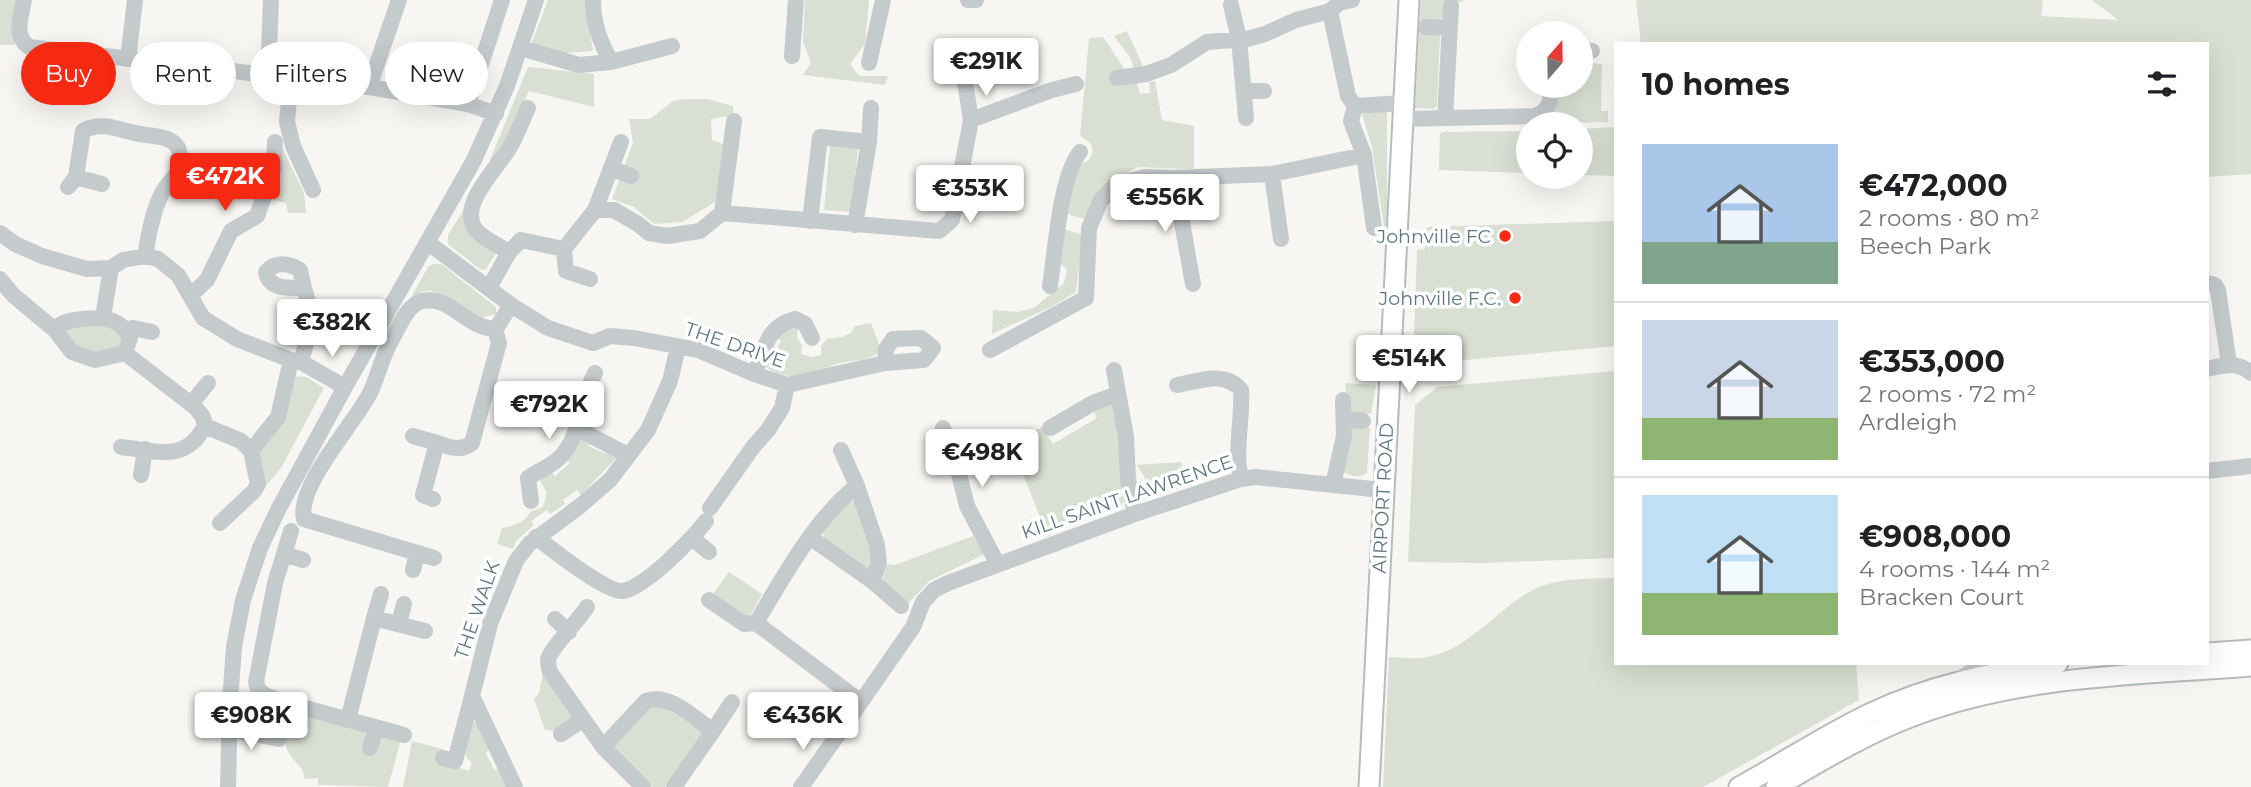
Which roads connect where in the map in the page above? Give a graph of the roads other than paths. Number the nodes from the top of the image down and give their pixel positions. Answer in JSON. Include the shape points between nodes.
{"nodes":[{"id":1,"x":24,"y":0,"type":"edge"},
{"id":2,"x":135,"y":0,"type":"edge"},
{"id":3,"x":271,"y":0,"type":"edge"},
{"id":4,"x":398,"y":0,"type":"edge"},
{"id":5,"x":502,"y":0,"type":"edge"},
{"id":6,"x":536,"y":0,"type":"edge"},
{"id":7,"x":593,"y":0,"type":"edge"},
{"id":8,"x":796,"y":0,"type":"edge"},
{"id":9,"x":883,"y":0,"type":"edge"},
{"id":10,"x":968,"y":0,"type":"edge"},
{"id":11,"x":976,"y":0,"type":"edge"},
{"id":12,"x":1352,"y":0,"type":"edge"},
{"id":13,"x":1409,"y":0,"type":"edge"},
{"id":14,"x":1231,"y":5,"type":"dead end"},
{"id":15,"x":1451,"y":6,"type":"dead end"},
{"id":16,"x":1330,"y":11,"type":"junction"},
{"id":17,"x":1426,"y":27,"type":"dead end"},
{"id":18,"x":1450,"y":28,"type":"junction"},
{"id":19,"x":1239,"y":38,"type":"junction"},
{"id":20,"x":269,"y":42,"type":"edge"},
{"id":21,"x":488,"y":43,"type":"edge"},
{"id":22,"x":672,"y":46,"type":"dead end"},
{"id":23,"x":521,"y":48,"type":"junction"},
{"id":24,"x":792,"y":56,"type":"dead end"},
{"id":25,"x":128,"y":59,"type":"junction"},
{"id":26,"x":611,"y":62,"type":"junction"},
{"id":27,"x":869,"y":63,"type":"dead end"},
{"id":28,"x":250,"y":74,"type":"edge"},
{"id":29,"x":1117,"y":78,"type":"dead end"},
{"id":30,"x":371,"y":81,"type":"edge"},
{"id":31,"x":965,"y":82,"type":"dead end"},
{"id":32,"x":1076,"y":84,"type":"dead end"},
{"id":33,"x":1244,"y":91,"type":"junction"},
{"id":34,"x":1264,"y":91,"type":"dead end"},
{"id":35,"x":1549,"y":98,"type":"edge"},
{"id":36,"x":289,"y":105,"type":"edge"},
{"id":37,"x":471,"y":105,"type":"edge"},
{"id":38,"x":1355,"y":106,"type":"junction"},
{"id":39,"x":871,"y":107,"type":"dead end"},
{"id":40,"x":528,"y":108,"type":"dead end"},
{"id":41,"x":1403,"y":111,"type":"junction"},
{"id":42,"x":496,"y":114,"type":"junction"},
{"id":43,"x":1246,"y":118,"type":"dead end"},
{"id":44,"x":1445,"y":118,"type":"junction"},
{"id":45,"x":971,"y":120,"type":"junction"},
{"id":46,"x":728,"y":129,"type":"dead end"},
{"id":47,"x":275,"y":142,"type":"dead end"},
{"id":48,"x":621,"y":142,"type":"dead end"},
{"id":49,"x":869,"y":142,"type":"junction"},
{"id":50,"x":1080,"y":152,"type":"dead end"},
{"id":51,"x":1364,"y":155,"type":"junction"},
{"id":52,"x":611,"y":168,"type":"junction"},
{"id":53,"x":1272,"y":174,"type":"junction"},
{"id":54,"x":631,"y":176,"type":"dead end"},
{"id":55,"x":1174,"y":178,"type":"junction"},
{"id":56,"x":102,"y":184,"type":"dead end"},
{"id":57,"x":313,"y":190,"type":"dead end"},
{"id":58,"x":596,"y":210,"type":"junction"},
{"id":59,"x":722,"y":214,"type":"junction"},
{"id":60,"x":1059,"y":220,"type":"junction"},
{"id":61,"x":810,"y":221,"type":"junction"},
{"id":62,"x":855,"y":225,"type":"junction"},
{"id":63,"x":1089,"y":228,"type":"junction"},
{"id":64,"x":1374,"y":229,"type":"dead end"},
{"id":65,"x":0,"y":233,"type":"edge"},
{"id":66,"x":1281,"y":239,"type":"dead end"},
{"id":67,"x":428,"y":242,"type":"junction"},
{"id":68,"x":564,"y":250,"type":"junction"},
{"id":69,"x":509,"y":252,"type":"junction"},
{"id":70,"x":145,"y":256,"type":"junction"},
{"id":71,"x":111,"y":268,"type":"junction"},
{"id":72,"x":0,"y":279,"type":"edge"},
{"id":73,"x":590,"y":279,"type":"dead end"},
{"id":74,"x":1193,"y":284,"type":"dead end"},
{"id":75,"x":2209,"y":284,"type":"edge"},
{"id":76,"x":1051,"y":286,"type":"dead end"},
{"id":77,"x":304,"y":288,"type":"dead end"},
{"id":78,"x":489,"y":289,"type":"junction"},
{"id":79,"x":191,"y":295,"type":"junction"},
{"id":80,"x":511,"y":305,"type":"junction"},
{"id":81,"x":103,"y":317,"type":"junction"},
{"id":82,"x":55,"y":330,"type":"junction"},
{"id":83,"x":127,"y":330,"type":"junction"},
{"id":84,"x":495,"y":330,"type":"junction"},
{"id":85,"x":152,"y":332,"type":"dead end"},
{"id":86,"x":812,"y":338,"type":"dead end"},
{"id":87,"x":678,"y":346,"type":"junction"},
{"id":88,"x":990,"y":350,"type":"dead end"},
{"id":89,"x":125,"y":354,"type":"junction"},
{"id":90,"x":296,"y":361,"type":"junction"},
{"id":91,"x":885,"y":363,"type":"dead end"},
{"id":92,"x":2229,"y":364,"type":"junction"},
{"id":93,"x":2209,"y":369,"type":"edge"},
{"id":94,"x":1114,"y":370,"type":"dead end"},
{"id":95,"x":595,"y":373,"type":"dead end"},
{"id":96,"x":2251,"y":373,"type":"edge"},
{"id":97,"x":754,"y":374,"type":"junction"},
{"id":98,"x":208,"y":383,"type":"dead end"},
{"id":99,"x":787,"y":385,"type":"junction"},
{"id":100,"x":1177,"y":385,"type":"dead end"},
{"id":101,"x":345,"y":387,"type":"junction"},
{"id":102,"x":1117,"y":394,"type":"junction"},
{"id":103,"x":1343,"y":400,"type":"dead end"},
{"id":104,"x":191,"y":404,"type":"junction"},
{"id":105,"x":1344,"y":419,"type":"junction"},
{"id":106,"x":1363,"y":421,"type":"dead end"},
{"id":107,"x":205,"y":426,"type":"junction"},
{"id":108,"x":576,"y":428,"type":"junction"},
{"id":109,"x":943,"y":428,"type":"dead end"},
{"id":110,"x":1050,"y":428,"type":"dead end"},
{"id":111,"x":413,"y":436,"type":"dead end"},
{"id":112,"x":971,"y":442,"type":"dead end"},
{"id":113,"x":438,"y":443,"type":"junction"},
{"id":114,"x":121,"y":447,"type":"dead end"},
{"id":115,"x":145,"y":450,"type":"junction"},
{"id":116,"x":251,"y":450,"type":"junction"},
{"id":117,"x":841,"y":450,"type":"dead end"},
{"id":118,"x":952,"y":451,"type":"junction"},
{"id":119,"x":628,"y":455,"type":"junction"},
{"id":120,"x":2251,"y":466,"type":"edge"},
{"id":121,"x":2209,"y":471,"type":"edge"},
{"id":122,"x":141,"y":475,"type":"dead end"},
{"id":123,"x":1241,"y":479,"type":"junction"},
{"id":124,"x":1333,"y":485,"type":"junction"},
{"id":125,"x":857,"y":486,"type":"junction"},
{"id":126,"x":1382,"y":490,"type":"junction"},
{"id":127,"x":433,"y":499,"type":"dead end"},
{"id":128,"x":531,"y":501,"type":"dead end"},
{"id":129,"x":1135,"y":514,"type":"junction"},
{"id":130,"x":220,"y":523,"type":"dead end"},
{"id":131,"x":292,"y":531,"type":"dead end"},
{"id":132,"x":536,"y":537,"type":"junction"},
{"id":133,"x":692,"y":538,"type":"junction"},
{"id":134,"x":811,"y":538,"type":"junction"},
{"id":135,"x":709,"y":552,"type":"dead end"},
{"id":136,"x":417,"y":553,"type":"junction"},
{"id":137,"x":284,"y":554,"type":"junction"},
{"id":138,"x":435,"y":558,"type":"dead end"},
{"id":139,"x":303,"y":560,"type":"dead end"},
{"id":140,"x":997,"y":563,"type":"junction"},
{"id":141,"x":413,"y":570,"type":"dead end"},
{"id":142,"x":872,"y":581,"type":"junction"},
{"id":143,"x":381,"y":594,"type":"dead end"},
{"id":144,"x":709,"y":600,"type":"dead end"},
{"id":145,"x":404,"y":604,"type":"dead end"},
{"id":146,"x":901,"y":606,"type":"dead end"},
{"id":147,"x":587,"y":607,"type":"dead end"},
{"id":148,"x":374,"y":618,"type":"junction"},
{"id":149,"x":555,"y":619,"type":"dead end"},
{"id":150,"x":756,"y":623,"type":"junction"},
{"id":151,"x":399,"y":624,"type":"junction"},
{"id":152,"x":425,"y":631,"type":"dead end"},
{"id":153,"x":569,"y":632,"type":"junction"},
{"id":154,"x":2251,"y":650,"type":"edge"},
{"id":155,"x":2209,"y":653,"type":"edge"},
{"id":156,"x":1981,"y":665,"type":"edge"},
{"id":157,"x":2033,"y":665,"type":"edge"},
{"id":158,"x":2251,"y":666,"type":"edge"},
{"id":159,"x":1954,"y":682,"type":"junction"},
{"id":160,"x":472,"y":696,"type":"junction"},
{"id":161,"x":280,"y":701,"type":"junction"},
{"id":162,"x":732,"y":702,"type":"dead end"},
{"id":163,"x":861,"y":702,"type":"junction"},
{"id":164,"x":348,"y":720,"type":"junction"},
{"id":165,"x":582,"y":720,"type":"junction"},
{"id":166,"x":376,"y":728,"type":"junction"},
{"id":167,"x":230,"y":729,"type":"junction"},
{"id":168,"x":713,"y":731,"type":"junction"},
{"id":169,"x":561,"y":734,"type":"dead end"},
{"id":170,"x":404,"y":735,"type":"dead end"},
{"id":171,"x":603,"y":747,"type":"junction"},
{"id":172,"x":370,"y":748,"type":"dead end"},
{"id":173,"x":456,"y":762,"type":"dead end"},
{"id":174,"x":228,"y":787,"type":"edge"},
{"id":175,"x":515,"y":787,"type":"edge"},
{"id":176,"x":643,"y":787,"type":"edge"},
{"id":177,"x":674,"y":787,"type":"edge"},
{"id":178,"x":802,"y":787,"type":"edge"},
{"id":179,"x":1368,"y":787,"type":"edge"},
{"id":180,"x":1739,"y":787,"type":"edge"},
{"id":181,"x":1776,"y":787,"type":"edge"}],
"edges":[{"from":1,"to":25,"type":"street","via":[[19,31],[29,47]]},
{"from":2,"to":25,"type":"street"},
{"from":3,"to":20,"type":"street"},
{"from":4,"to":30,"type":"street"},
{"from":5,"to":21,"type":"street"},
{"from":6,"to":23,"type":"street"},
{"from":7,"to":26,"type":"street","via":[[598,38]]},
{"from":8,"to":24,"type":"street"},
{"from":9,"to":27,"type":"street"},
{"from":10,"to":11,"type":"street"},
{"from":12,"to":16,"type":"street"},
{"from":13,"to":41,"type":"main road","name":"AIRPORT ROAD"},
{"from":14,"to":19,"type":"street"},
{"from":15,"to":18,"type":"street"},
{"from":16,"to":19,"type":"street","via":[[1265,34]]},
{"from":16,"to":38,"type":"street","via":[[1348,96]]},
{"from":17,"to":18,"type":"street"},
{"from":18,"to":44,"type":"street"},
{"from":19,"to":29,"type":"street","via":[[1207,42],[1146,75]]},
{"from":19,"to":33,"type":"street"},
{"from":22,"to":26,"type":"street"},
{"from":23,"to":26,"type":"street","via":[[579,65]]},
{"from":23,"to":42,"type":"street"},
{"from":25,"to":28,"type":"street"},
{"from":31,"to":45,"type":"street"},
{"from":32,"to":45,"type":"street"},
{"from":33,"to":34,"type":"street"},
{"from":33,"to":43,"type":"street"},
{"from":35,"to":44,"type":"street","via":[[1548,107],[1535,117]]},
{"from":36,"to":57,"type":"street","via":[[293,146]]},
{"from":37,"to":42,"type":"street"},
{"from":38,"to":41,"type":"street"},
{"from":38,"to":51,"type":"street","via":[[1352,121]]},
{"from":39,"to":49,"type":"street"},
{"from":40,"to":69,"type":"street","via":[[510,147],[472,205],[477,231]]},
{"from":41,"to":44,"type":"street"},
{"from":41,"to":126,"type":"main road","name":"AIRPORT ROAD"},
{"from":42,"to":67,"type":"street"},
{"from":45,"to":62,"type":"street","via":[[947,227],[939,231]]},
{"from":46,"to":59,"type":"street"},
{"from":47,"to":79,"type":"street","via":[[274,168],[257,216],[230,231],[207,280]]},
{"from":48,"to":52,"type":"street"},
{"from":49,"to":61,"type":"street","via":[[814,135]]},
{"from":49,"to":62,"type":"street"},
{"from":50,"to":60,"type":"street","via":[[1072,162]]},
{"from":51,"to":53,"type":"street"},
{"from":51,"to":64,"type":"street"},
{"from":52,"to":54,"type":"street"},
{"from":52,"to":58,"type":"street"},
{"from":53,"to":55,"type":"street"},
{"from":53,"to":66,"type":"street"},
{"from":55,"to":63,"type":"street","via":[[1145,177],[1116,186],[1101,200]]},
{"from":55,"to":74,"type":"street"},
{"from":56,"to":70,"type":"street","via":[[72,182],[83,131],[91,127],[160,137],[180,151],[177,171],[154,211]]},
{"from":58,"to":59,"type":"street","via":[[614,210],[649,233],[667,236],[700,231]]},
{"from":58,"to":68,"type":"street"},
{"from":59,"to":61,"type":"street"},
{"from":60,"to":63,"type":"street"},
{"from":60,"to":76,"type":"street"},
{"from":61,"to":62,"type":"street"},
{"from":63,"to":88,"type":"street","via":[[1086,298]]},
{"from":65,"to":71,"type":"street","via":[[42,257],[86,269]]},
{"from":67,"to":78,"type":"street","name":"THE DRIVE"},
{"from":67,"to":101,"type":"street"},
{"from":68,"to":69,"type":"street","via":[[521,240]]},
{"from":68,"to":73,"type":"street","via":[[566,271]]},
{"from":69,"to":78,"type":"street"},
{"from":70,"to":71,"type":"street","via":[[123,260]]},
{"from":70,"to":79,"type":"street","via":[[168,266]]},
{"from":71,"to":81,"type":"street"},
{"from":72,"to":82,"type":"street"},
{"from":75,"to":92,"type":"street","via":[[2218,290]]},
{"from":77,"to":90,"type":"street","via":[[313,318]]},
{"from":78,"to":80,"type":"street","name":"THE DRIVE"},
{"from":79,"to":90,"type":"street","via":[[203,318],[237,339]]},
{"from":80,"to":84,"type":"street"},
{"from":80,"to":87,"type":"street","name":"THE DRIVE","via":[[548,328],[593,343],[610,336]]},
{"from":81,"to":82,"type":"street","via":[[66,321]]},
{"from":81,"to":83,"type":"street"},
{"from":82,"to":89,"type":"street","via":[[72,352],[95,360]]},
{"from":83,"to":85,"type":"street"},
{"from":83,"to":89,"type":"street","via":[[130,338]]},
{"from":84,"to":113,"type":"street","via":[[499,343],[472,443],[458,449]]},
{"from":84,"to":136,"type":"street","via":[[430,300],[410,309],[383,355],[363,406],[313,481],[302,512],[304,519]]},
{"from":86,"to":97,"type":"street","via":[[805,324],[795,319],[783,322],[770,333]]},
{"from":87,"to":97,"type":"street","name":"THE DRIVE"},
{"from":87,"to":119,"type":"street","name":"THE WALK","via":[[670,381],[648,430]]},
{"from":89,"to":104,"type":"street"},
{"from":90,"to":101,"type":"street"},
{"from":90,"to":116,"type":"street","via":[[278,417]]},
{"from":91,"to":99,"type":"street"},
{"from":92,"to":93,"type":"street"},
{"from":92,"to":96,"type":"street"},
{"from":94,"to":102,"type":"street"},
{"from":95,"to":108,"type":"street"},
{"from":97,"to":99,"type":"street","name":"THE DRIVE"},
{"from":98,"to":104,"type":"street"},
{"from":99,"to":133,"type":"street","via":[[782,408]]},
{"from":100,"to":123,"type":"street","via":[[1216,377],[1230,380],[1241,390],[1237,437]]},
{"from":101,"to":167,"type":"street","via":[[279,508],[251,572],[234,647]]},
{"from":102,"to":110,"type":"street"},
{"from":102,"to":129,"type":"street"},
{"from":103,"to":105,"type":"street"},
{"from":104,"to":107,"type":"street"},
{"from":105,"to":106,"type":"street"},
{"from":105,"to":124,"type":"street"},
{"from":107,"to":115,"type":"street","via":[[190,447],[173,452]]},
{"from":107,"to":116,"type":"street"},
{"from":108,"to":119,"type":"street"},
{"from":108,"to":128,"type":"street","via":[[564,453],[528,478]]},
{"from":109,"to":118,"type":"street"},
{"from":111,"to":113,"type":"street"},
{"from":112,"to":118,"type":"street"},
{"from":113,"to":127,"type":"street","via":[[423,495]]},
{"from":114,"to":115,"type":"street"},
{"from":115,"to":122,"type":"street"},
{"from":116,"to":130,"type":"street","via":[[258,484]]},
{"from":117,"to":125,"type":"street"},
{"from":118,"to":140,"type":"street","via":[[967,506]]},
{"from":119,"to":132,"type":"street","name":"THE WALK","via":[[598,491]]},
{"from":120,"to":121,"type":"street"},
{"from":123,"to":124,"type":"street","name":"KILL SAINT LAWRENCE"},
{"from":123,"to":129,"type":"street","name":"KILL SAINT LAWRENCE"},
{"from":124,"to":126,"type":"street","name":"KILL SAINT LAWRENCE"},
{"from":125,"to":134,"type":"street"},
{"from":125,"to":142,"type":"street","via":[[877,545],[879,564]]},
{"from":126,"to":179,"type":"main road","name":"AIRPORT ROAD"},
{"from":129,"to":140,"type":"street","name":"KILL SAINT LAWRENCE"},
{"from":131,"to":137,"type":"street"},
{"from":132,"to":133,"type":"street","via":[[613,590],[624,591],[658,570]]},
{"from":132,"to":160,"type":"street","name":"THE WALK","via":[[516,561],[490,624]]},
{"from":133,"to":135,"type":"street"},
{"from":134,"to":142,"type":"street"},
{"from":134,"to":150,"type":"street"},
{"from":136,"to":138,"type":"street"},
{"from":136,"to":141,"type":"street"},
{"from":137,"to":139,"type":"street"},
{"from":137,"to":161,"type":"street","via":[[256,682],[261,694]]},
{"from":140,"to":163,"type":"street","name":"KILL SAINT LAWRENCE","via":[[934,590],[923,601],[913,627]]},
{"from":142,"to":146,"type":"street"},
{"from":143,"to":148,"type":"street"},
{"from":144,"to":150,"type":"street","via":[[744,624]]},
{"from":145,"to":151,"type":"street"},
{"from":147,"to":153,"type":"street"},
{"from":148,"to":151,"type":"street"},
{"from":148,"to":164,"type":"street"},
{"from":149,"to":153,"type":"street"},
{"from":150,"to":163,"type":"street"},
{"from":151,"to":152,"type":"street"},
{"from":153,"to":165,"type":"street","via":[[547,661]]},
{"from":154,"to":155,"type":"main road"},
{"from":156,"to":159,"type":"street"},
{"from":157,"to":159,"type":"main road"},
{"from":158,"to":181,"type":"main road","via":[[1990,693],[1879,730]]},
{"from":159,"to":180,"type":"main road","via":[[1874,711]]},
{"from":160,"to":173,"type":"street","name":"THE WALK"},
{"from":160,"to":175,"type":"street"},
{"from":161,"to":164,"type":"street"},
{"from":161,"to":167,"type":"street","via":[[279,738]]},
{"from":162,"to":168,"type":"street"},
{"from":163,"to":178,"type":"street"},
{"from":164,"to":166,"type":"street"},
{"from":165,"to":169,"type":"street"},
{"from":165,"to":171,"type":"street"},
{"from":166,"to":170,"type":"street"},
{"from":166,"to":172,"type":"street"},
{"from":167,"to":174,"type":"street"},
{"from":168,"to":171,"type":"street","via":[[656,697],[646,701]]},
{"from":168,"to":177,"type":"street"},
{"from":171,"to":176,"type":"street"}]}
